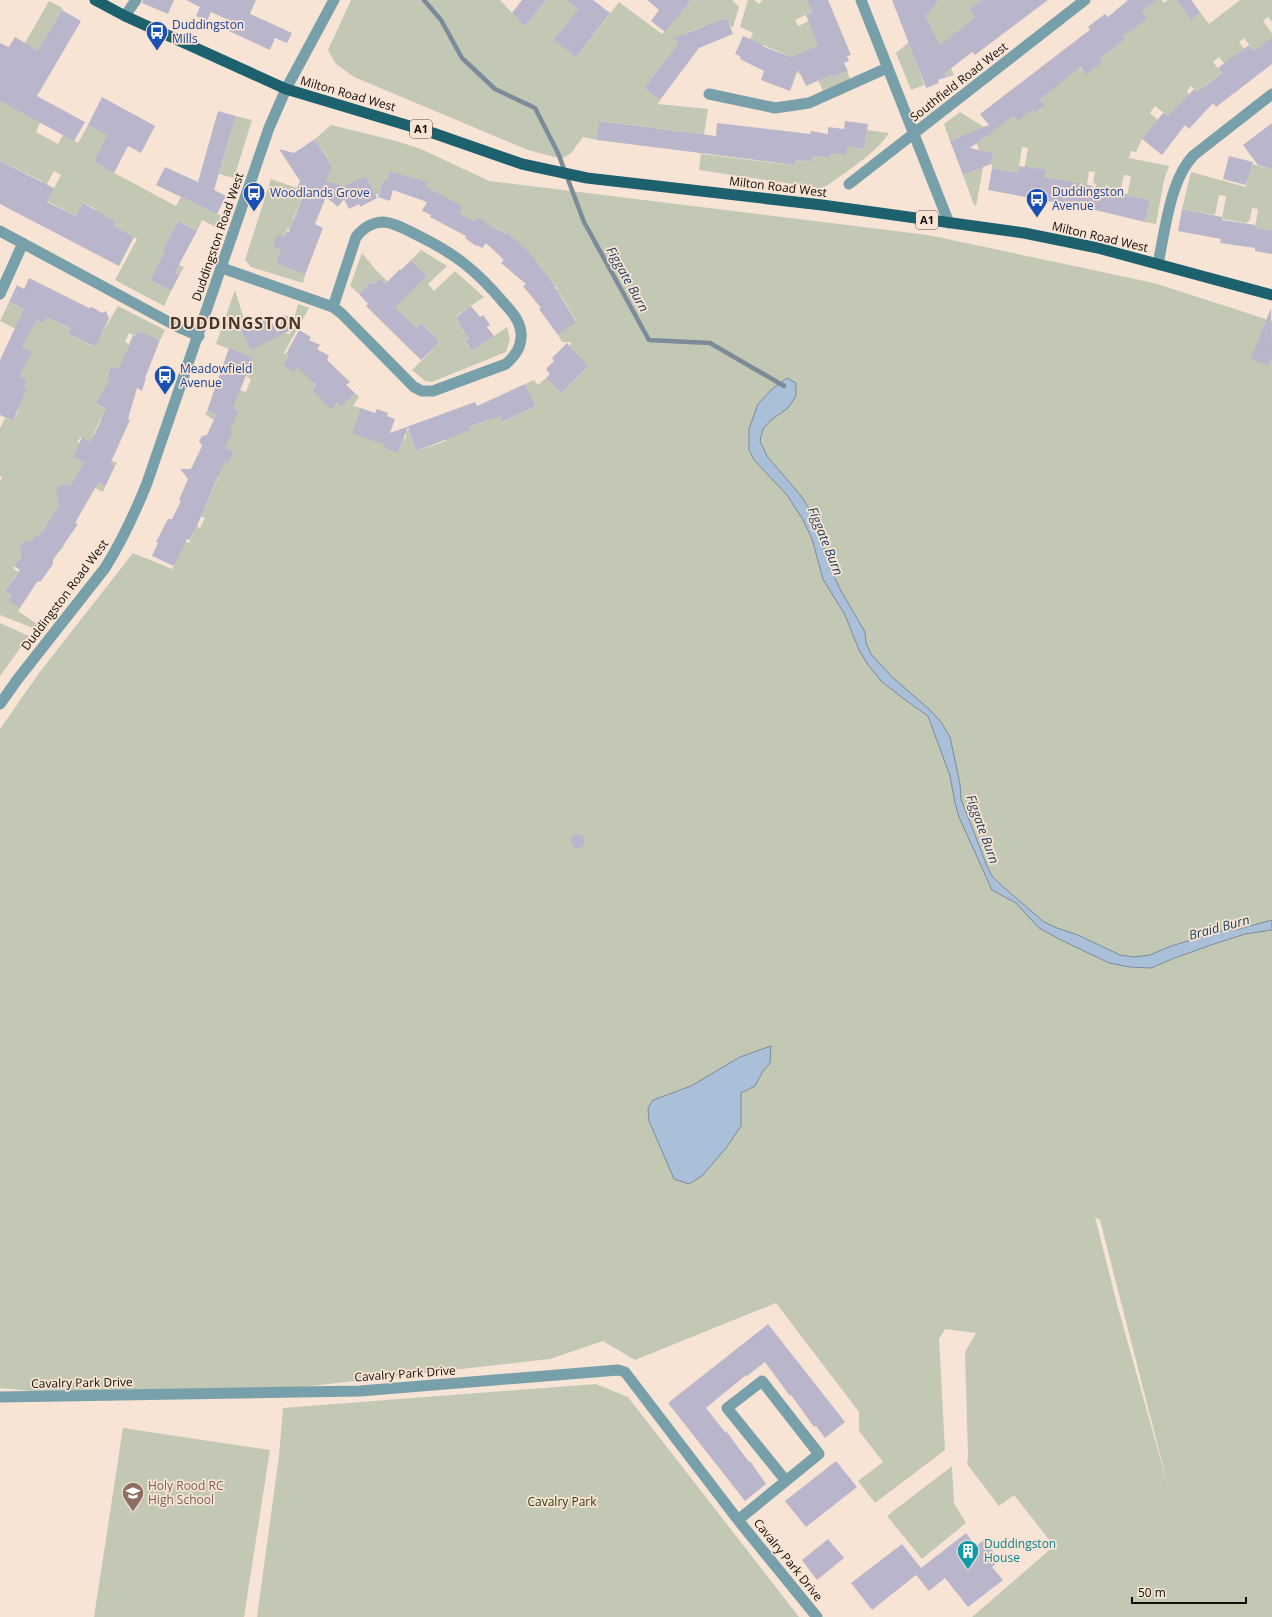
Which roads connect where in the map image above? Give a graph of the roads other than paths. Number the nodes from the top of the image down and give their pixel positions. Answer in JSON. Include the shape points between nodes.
{"nodes":[{"id":1,"x":95,"y":0,"type":"edge"},
{"id":2,"x":136,"y":0,"type":"edge"},
{"id":3,"x":334,"y":0,"type":"edge"},
{"id":4,"x":861,"y":0,"type":"edge"},
{"id":5,"x":1085,"y":0,"type":"edge"},
{"id":6,"x":125,"y":16,"type":"junction"},
{"id":7,"x":887,"y":68,"type":"junction"},
{"id":8,"x":286,"y":90,"type":"junction"},
{"id":9,"x":709,"y":94,"type":"dead end"},
{"id":10,"x":1272,"y":94,"type":"edge"},
{"id":11,"x":914,"y":134,"type":"junction"},
{"id":12,"x":849,"y":184,"type":"dead end"},
{"id":13,"x":950,"y":223,"type":"junction"},
{"id":14,"x":0,"y":231,"type":"edge"},
{"id":15,"x":23,"y":243,"type":"junction"},
{"id":16,"x":1158,"y":264,"type":"junction"},
{"id":17,"x":222,"y":268,"type":"junction"},
{"id":18,"x":0,"y":294,"type":"edge"},
{"id":19,"x":1272,"y":295,"type":"edge"},
{"id":20,"x":333,"y":307,"type":"junction"},
{"id":21,"x":199,"y":336,"type":"junction"},
{"id":22,"x":0,"y":704,"type":"edge"},
{"id":23,"x":0,"y":1397,"type":"edge"},
{"id":24,"x":786,"y":1481,"type":"junction"},
{"id":25,"x":738,"y":1520,"type":"junction"},
{"id":26,"x":817,"y":1617,"type":"edge"}],
"edges":[{"from":1,"to":6,"type":"main road","number":"A1"},
{"from":2,"to":6,"type":"street"},
{"from":3,"to":8,"type":"street","name":"Duddingston Road West"},
{"from":4,"to":7,"type":"street"},
{"from":5,"to":11,"type":"street","name":"Southfield Road West"},
{"from":6,"to":8,"type":"main road","number":"A1"},
{"from":7,"to":9,"type":"street","via":[[809,103],[775,108]]},
{"from":7,"to":11,"type":"street"},
{"from":8,"to":13,"type":"main road","name":"Milton Road West","number":"A1","via":[[555,172]]},
{"from":8,"to":17,"type":"street","name":"Duddingston Road West","via":[[269,128]]},
{"from":10,"to":16,"type":"street","via":[[1186,162],[1175,188]]},
{"from":11,"to":12,"type":"street","name":"Southfield Road West"},
{"from":11,"to":13,"type":"street"},
{"from":13,"to":16,"type":"main road","name":"Milton Road West","number":"A1","via":[[1024,233],[1098,248]]},
{"from":14,"to":15,"type":"street"},
{"from":15,"to":18,"type":"street"},
{"from":15,"to":21,"type":"street"},
{"from":16,"to":19,"type":"main road","name":"Milton Road West","number":"A1"},
{"from":17,"to":20,"type":"street"},
{"from":17,"to":21,"type":"street","name":"Duddingston Road West"},
{"from":20,"to":20,"type":"street","via":[[356,237],[362,229],[373,224],[393,224],[443,248],[484,280],[517,319],[521,332],[520,347],[506,364],[433,391],[422,391],[414,387]]},
{"from":21,"to":22,"type":"street","name":"Duddingston Road West","via":[[147,483],[124,535],[105,568]]},
{"from":23,"to":25,"type":"street","name":"Cavalry Park Drive","via":[[360,1390],[618,1370],[625,1372]]},
{"from":24,"to":24,"type":"street","name":"Cavalry Park Drive","via":[[819,1454],[762,1381],[727,1408]]},
{"from":24,"to":25,"type":"street","name":"Cavalry Park Drive"},
{"from":25,"to":26,"type":"street","name":"Cavalry Park Drive"}]}
